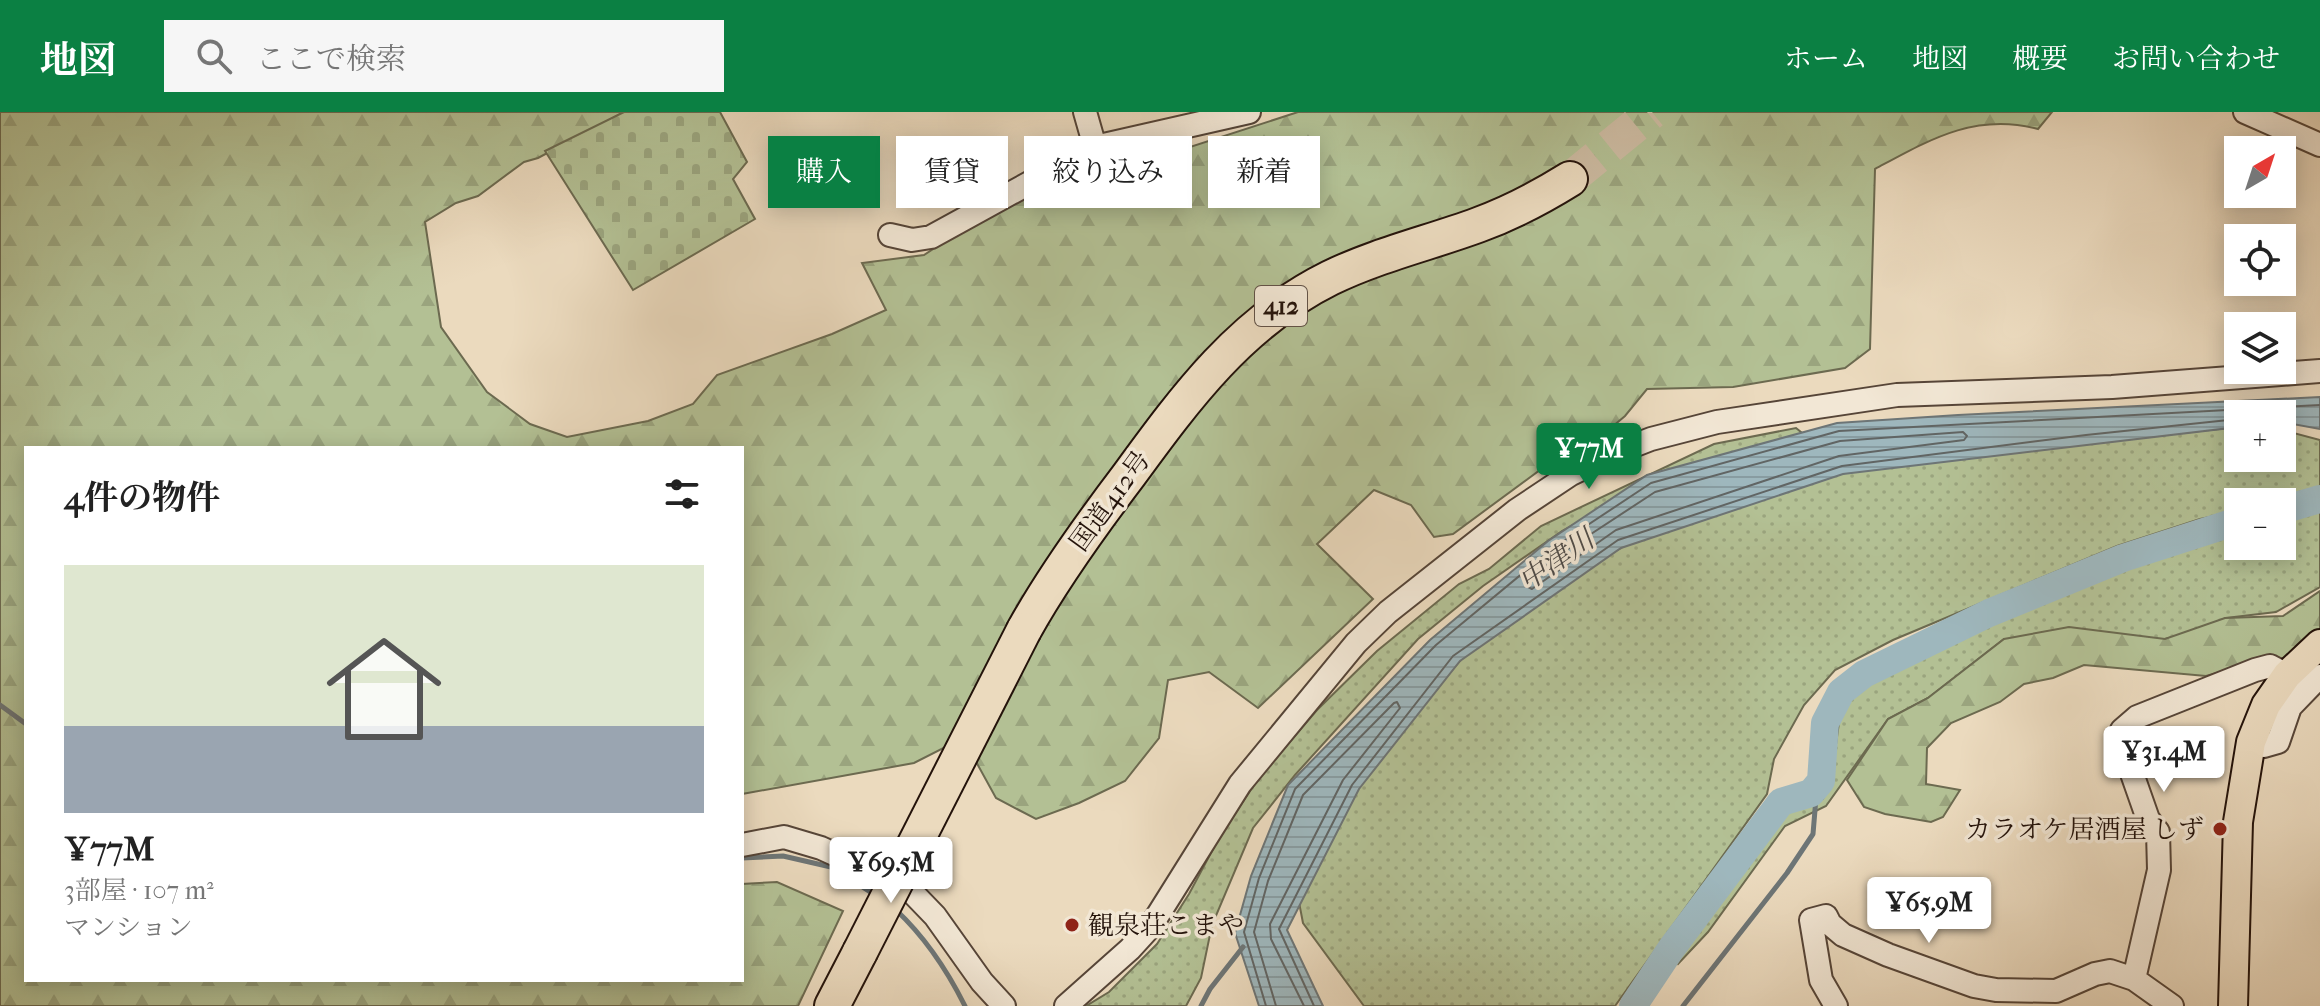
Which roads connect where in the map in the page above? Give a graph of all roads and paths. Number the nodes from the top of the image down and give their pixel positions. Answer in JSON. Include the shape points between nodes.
{"nodes":[{"id":1,"x":1085,"y":112,"type":"edge"},
{"id":2,"x":1249,"y":112,"type":"edge"},
{"id":3,"x":2245,"y":112,"type":"edge"},
{"id":4,"x":1092,"y":136,"type":"edge"},
{"id":5,"x":1143,"y":136,"type":"edge"},
{"id":6,"x":2320,"y":145,"type":"edge"},
{"id":7,"x":1570,"y":179,"type":"tunnel mouth"},
{"id":8,"x":1024,"y":186,"type":"edge"},
{"id":9,"x":890,"y":235,"type":"dead end"},
{"id":10,"x":2320,"y":371,"type":"edge"},
{"id":11,"x":2320,"y":644,"type":"edge"},
{"id":12,"x":2287,"y":675,"type":"junction"},
{"id":13,"x":2320,"y":676,"type":"edge"},
{"id":14,"x":2251,"y":742,"type":"junction"},
{"id":15,"x":744,"y":845,"type":"edge"},
{"id":16,"x":2134,"y":979,"type":"junction"},
{"id":17,"x":2167,"y":1004,"type":"edge"},
{"id":18,"x":832,"y":1006,"type":"edge"},
{"id":19,"x":1004,"y":1006,"type":"edge"},
{"id":20,"x":1066,"y":1006,"type":"edge"},
{"id":21,"x":1836,"y":1006,"type":"edge"},
{"id":22,"x":2233,"y":1006,"type":"edge"}],
"edges":[{"from":1,"to":4,"type":"street"},
{"from":2,"to":5,"type":"street"},
{"from":3,"to":6,"type":"street"},
{"from":7,"to":18,"type":"highway","name":"国道412号","number":"412","bridge":true,"via":[[1505,215],[1331,278],[1277,309],[1193,389],[1076,546],[1024,630]]},
{"from":8,"to":9,"type":"street","via":[[931,237]]},
{"from":10,"to":20,"type":"street","via":[[2112,387],[1897,395],[1705,425],[1651,439],[1588,465],[1517,510],[1356,643],[1240,784],[1151,926]]},
{"from":11,"to":12,"type":"main road"},
{"from":12,"to":14,"type":"main road","via":[[2266,705]]},
{"from":12,"to":16,"type":"street","via":[[2270,666],[2255,670],[2137,717],[2122,730],[2122,745],[2148,819],[2158,832],[2159,870]]},
{"from":13,"to":14,"type":"street","via":[[2290,707],[2278,742]]},
{"from":14,"to":22,"type":"main road","via":[[2238,822]]},
{"from":15,"to":19,"type":"street","via":[[784,837],[907,887]]},
{"from":16,"to":17,"type":"street"},
{"from":16,"to":21,"type":"street","via":[[2110,971],[2056,991],[1985,989],[1843,935],[1826,916],[1811,920],[1821,980]]}]}
